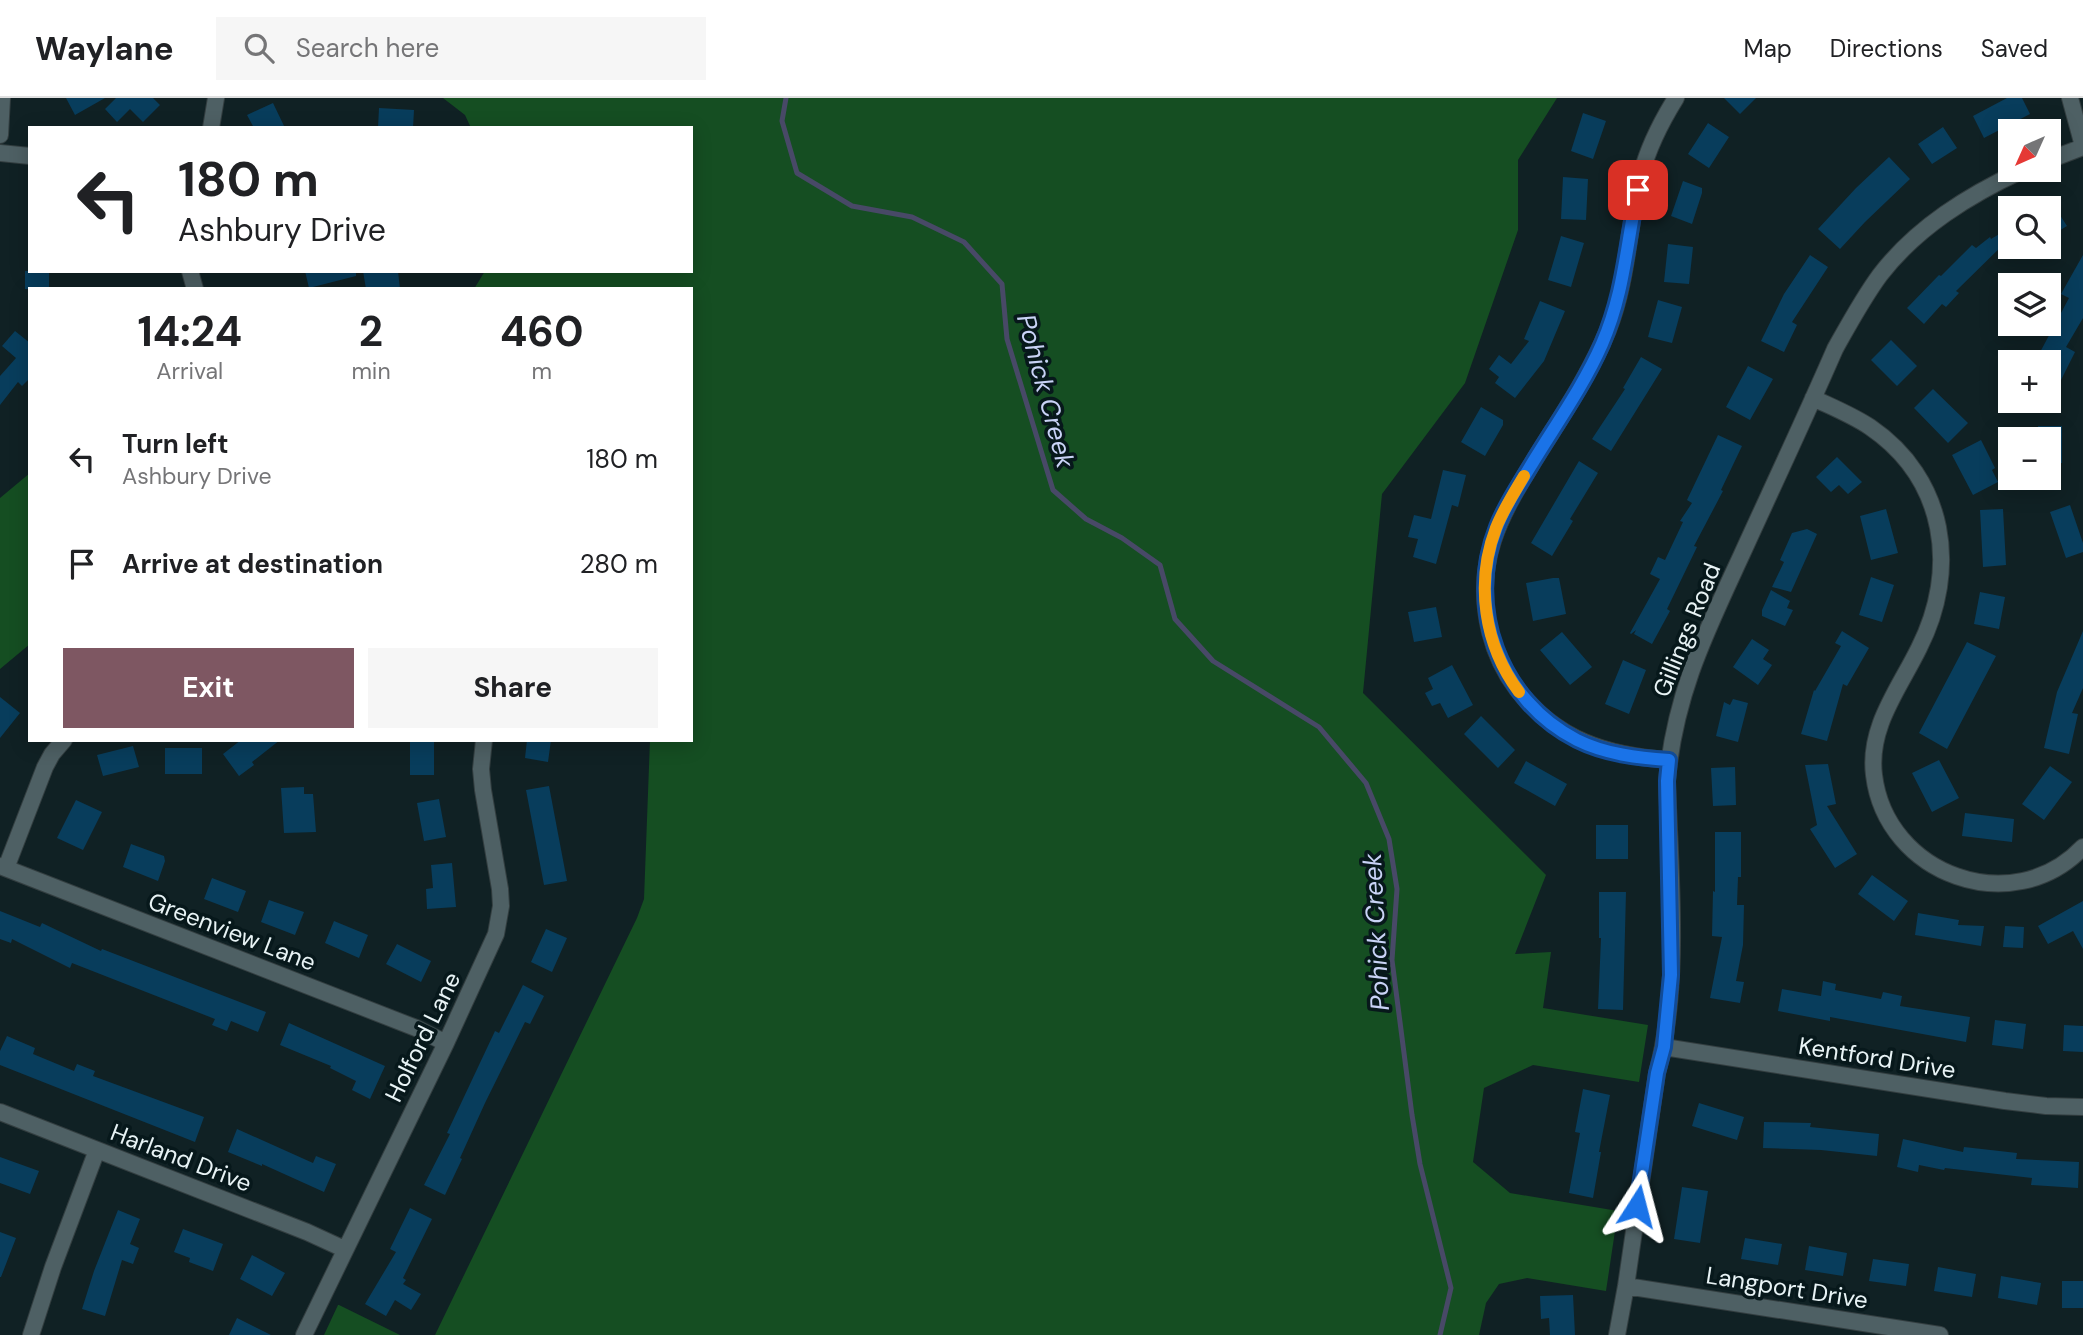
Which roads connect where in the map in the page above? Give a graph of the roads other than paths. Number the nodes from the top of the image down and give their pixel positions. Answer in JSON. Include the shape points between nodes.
{"nodes":[{"id":1,"x":2,"y":98,"type":"edge"},
{"id":2,"x":216,"y":98,"type":"edge"},
{"id":3,"x":1676,"y":98,"type":"edge"},
{"id":4,"x":2070,"y":98,"type":"edge"},
{"id":5,"x":211,"y":126,"type":"edge"},
{"id":6,"x":0,"y":135,"type":"edge"},
{"id":7,"x":2083,"y":146,"type":"edge"},
{"id":8,"x":0,"y":153,"type":"edge"},
{"id":9,"x":2062,"y":155,"type":"edge"},
{"id":10,"x":28,"y":156,"type":"edge"},
{"id":11,"x":1998,"y":182,"type":"edge"},
{"id":12,"x":1813,"y":398,"type":"junction"},
{"id":13,"x":62,"y":742,"type":"edge"},
{"id":14,"x":484,"y":742,"type":"edge"},
{"id":15,"x":1669,"y":760,"type":"junction"},
{"id":16,"x":2083,"y":847,"type":"edge"},
{"id":17,"x":3,"y":867,"type":"edge"},
{"id":18,"x":446,"y":1043,"type":"junction"},
{"id":19,"x":1664,"y":1047,"type":"junction"},
{"id":20,"x":2083,"y":1107,"type":"edge"},
{"id":21,"x":0,"y":1112,"type":"edge"},
{"id":22,"x":97,"y":1150,"type":"junction"},
{"id":23,"x":344,"y":1249,"type":"junction"},
{"id":24,"x":1626,"y":1286,"type":"junction"},
{"id":25,"x":31,"y":1335,"type":"edge"},
{"id":26,"x":304,"y":1335,"type":"edge"},
{"id":27,"x":1617,"y":1335,"type":"edge"},
{"id":28,"x":1940,"y":1335,"type":"edge"}],
"edges":[{"from":1,"to":6,"type":"street"},
{"from":2,"to":5,"type":"street"},
{"from":3,"to":15,"type":"street","via":[[1656,133],[1642,172],[1623,278],[1608,329],[1585,377],[1502,514],[1485,586],[1487,621],[1496,653],[1513,684],[1535,709],[1593,747]]},
{"from":4,"to":7,"type":"street"},
{"from":7,"to":9,"type":"street"},
{"from":8,"to":10,"type":"street"},
{"from":11,"to":12,"type":"street","name":"Gillings Road","via":[[1949,211],[1881,274],[1856,310]]},
{"from":12,"to":15,"type":"street","name":"Gillings Road","via":[[1697,652],[1675,721]]},
{"from":12,"to":16,"type":"street","via":[[1857,419],[1897,451],[1922,484],[1938,523],[1942,563],[1937,603],[1875,739],[1877,792],[1889,822],[1920,858],[1971,881],[2009,883],[2035,877]]},
{"from":13,"to":17,"type":"street","via":[[45,767]]},
{"from":14,"to":18,"type":"street","name":"Holford Lane","via":[[481,769],[500,889],[499,920],[491,948]]},
{"from":15,"to":19,"type":"street","name":"Gillings Road","via":[[1672,944]]},
{"from":17,"to":18,"type":"street","name":"Greenview Lane"},
{"from":18,"to":23,"type":"street","name":"Holford Lane"},
{"from":19,"to":20,"type":"street","name":"Kentford Drive","via":[[2005,1101]]},
{"from":19,"to":24,"type":"street","name":"Gillings Road"},
{"from":21,"to":22,"type":"street","name":"Harland Drive"},
{"from":22,"to":23,"type":"street","name":"Harland Drive"},
{"from":22,"to":25,"type":"street"},
{"from":23,"to":26,"type":"street","name":"Holford Lane"},
{"from":24,"to":27,"type":"street","name":"Gillings Road"},
{"from":24,"to":28,"type":"street","name":"Langport Drive"}]}
